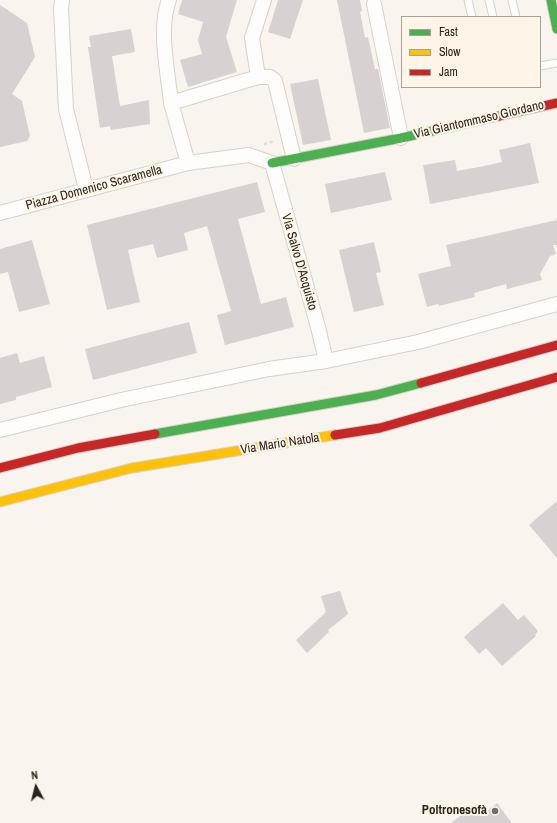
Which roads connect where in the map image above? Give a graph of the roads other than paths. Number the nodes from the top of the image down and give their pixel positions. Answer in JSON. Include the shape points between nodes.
{"nodes":[{"id":1,"x":62,"y":0,"type":"edge"},
{"id":2,"x":169,"y":0,"type":"edge"},
{"id":3,"x":264,"y":0,"type":"edge"},
{"id":4,"x":468,"y":0,"type":"edge"},
{"id":5,"x":489,"y":0,"type":"edge"},
{"id":6,"x":512,"y":0,"type":"edge"},
{"id":7,"x":551,"y":0,"type":"edge"},
{"id":8,"x":374,"y":4,"type":"dead end"},
{"id":9,"x":472,"y":16,"type":"edge"},
{"id":10,"x":493,"y":16,"type":"edge"},
{"id":11,"x":516,"y":16,"type":"edge"},
{"id":12,"x":557,"y":29,"type":"edge"},
{"id":13,"x":557,"y":63,"type":"edge"},
{"id":14,"x":541,"y":66,"type":"edge"},
{"id":15,"x":258,"y":77,"type":"junction"},
{"id":16,"x":171,"y":103,"type":"junction"},
{"id":17,"x":557,"y":103,"type":"edge"},
{"id":18,"x":401,"y":138,"type":"junction"},
{"id":19,"x":294,"y":159,"type":"junction"},
{"id":20,"x":272,"y":163,"type":"junction"},
{"id":21,"x":188,"y":164,"type":"junction"},
{"id":22,"x":86,"y":189,"type":"junction"},
{"id":23,"x":0,"y":213,"type":"edge"},
{"id":24,"x":557,"y":304,"type":"edge"},
{"id":25,"x":557,"y":345,"type":"edge"},
{"id":26,"x":326,"y":361,"type":"junction"},
{"id":27,"x":557,"y":377,"type":"edge"},
{"id":28,"x":0,"y":430,"type":"edge"},
{"id":29,"x":0,"y":468,"type":"edge"},
{"id":30,"x":0,"y":502,"type":"edge"}],
"edges":[{"from":1,"to":22,"type":"street","via":[[66,109]]},
{"from":2,"to":16,"type":"street","via":[[166,7],[165,55]]},
{"from":3,"to":15,"type":"street","via":[[252,38]]},
{"from":4,"to":9,"type":"lane"},
{"from":5,"to":10,"type":"lane"},
{"from":6,"to":11,"type":"lane"},
{"from":7,"to":12,"type":"street"},
{"from":8,"to":18,"type":"street","name":"Via Giantommaso Giordano"},
{"from":13,"to":14,"type":"lane"},
{"from":15,"to":16,"type":"street"},
{"from":15,"to":19,"type":"street","via":[[270,77],[275,81]]},
{"from":16,"to":21,"type":"street"},
{"from":17,"to":18,"type":"street","name":"Via Giantommaso Giordano"},
{"from":18,"to":19,"type":"street","name":"Via Giantommaso Giordano"},
{"from":19,"to":20,"type":"street","name":"Via Giantommaso Giordano"},
{"from":20,"to":21,"type":"street","name":"Piazza Domenico Scaramella","via":[[249,155]]},
{"from":20,"to":26,"type":"street","name":"Via Salvo D'Acquisto"},
{"from":21,"to":22,"type":"street","name":"Piazza Domenico Scaramella"},
{"from":22,"to":23,"type":"street","name":"Piazza Domenico Scaramella"},
{"from":24,"to":26,"type":"street","via":[[418,342]]},
{"from":25,"to":29,"type":"street","via":[[376,395],[78,448]]},
{"from":26,"to":28,"type":"street","via":[[269,369],[121,400]]},
{"from":27,"to":30,"type":"street","name":"Via Mario Natola","via":[[380,428],[132,468]]}]}
